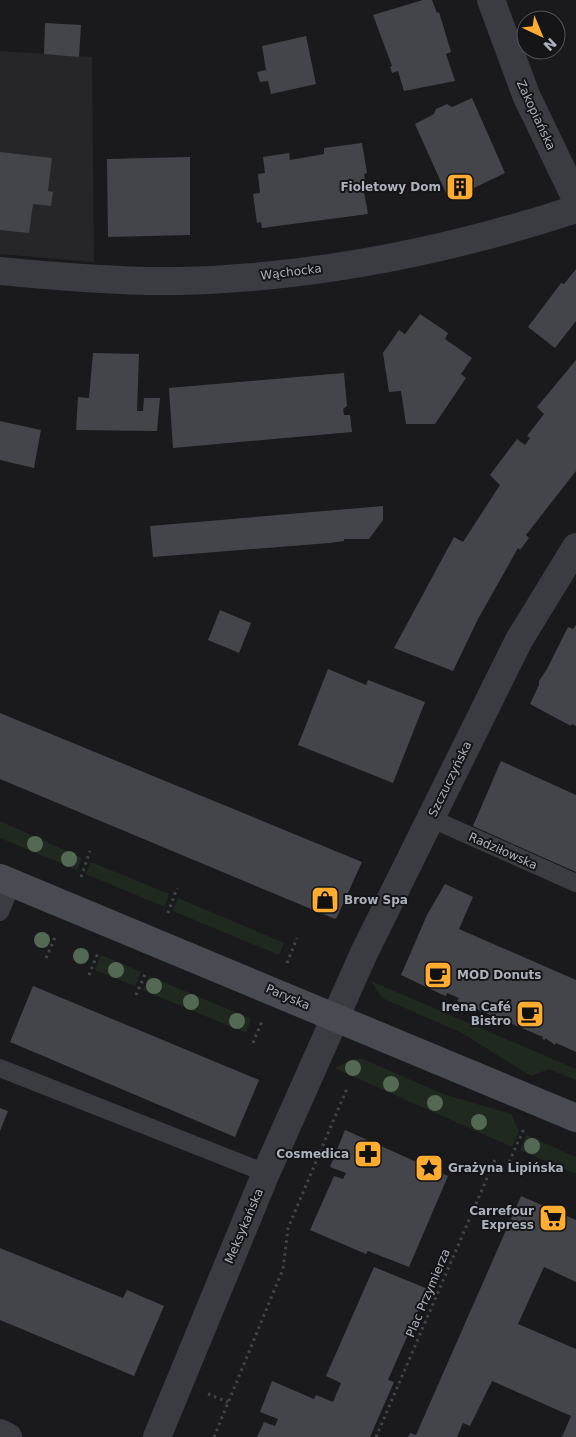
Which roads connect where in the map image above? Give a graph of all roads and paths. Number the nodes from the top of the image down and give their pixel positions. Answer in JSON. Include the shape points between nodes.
{"nodes":[{"id":1,"x":491,"y":0,"type":"edge"},
{"id":2,"x":576,"y":199,"type":"edge"},
{"id":3,"x":576,"y":209,"type":"edge"},
{"id":4,"x":0,"y":271,"type":"edge"},
{"id":5,"x":576,"y":546,"type":"edge"},
{"id":6,"x":430,"y":818,"type":"junction"},
{"id":7,"x":90,"y":851,"type":"dead end"},
{"id":8,"x":81,"y":877,"type":"dead end"},
{"id":9,"x":6,"y":881,"type":"edge"},
{"id":10,"x":576,"y":883,"type":"edge"},
{"id":11,"x":177,"y":888,"type":"dead end"},
{"id":12,"x":0,"y":912,"type":"edge"},
{"id":13,"x":168,"y":913,"type":"dead end"},
{"id":14,"x":56,"y":935,"type":"dead end"},
{"id":15,"x":98,"y":952,"type":"dead end"},
{"id":16,"x":46,"y":958,"type":"dead end"},
{"id":17,"x":146,"y":971,"type":"dead end"},
{"id":18,"x":89,"y":976,"type":"dead end"},
{"id":19,"x":136,"y":995,"type":"dead end"},
{"id":20,"x":335,"y":1016,"type":"junction"},
{"id":21,"x":0,"y":1068,"type":"edge"},
{"id":22,"x":348,"y":1086,"type":"dead end"},
{"id":23,"x":576,"y":1118,"type":"edge"},
{"id":24,"x":524,"y":1128,"type":"dead end"},
{"id":25,"x":496,"y":1156,"type":"dead end"},
{"id":26,"x":509,"y":1162,"type":"dead end"},
{"id":27,"x":266,"y":1173,"type":"junction"},
{"id":28,"x":0,"y":1433,"type":"edge"},
{"id":29,"x":8,"y":1437,"type":"edge"},
{"id":30,"x":157,"y":1437,"type":"edge"},
{"id":31,"x":214,"y":1437,"type":"edge"},
{"id":32,"x":376,"y":1437,"type":"edge"}],
"edges":[{"from":1,"to":2,"type":"street","name":"Zakopiańska","via":[[526,95]]},
{"from":3,"to":4,"type":"street","name":"Wąchocka","via":[[502,232],[422,251],[265,276],[177,281],[72,278]]},
{"from":5,"to":6,"type":"street","name":"Szczuczyńska","via":[[520,640]]},
{"from":6,"to":10,"type":"lane","name":"Radziłowska"},
{"from":6,"to":20,"type":"street","name":"Szczuczyńska"},
{"from":7,"to":8,"type":"path"},
{"from":9,"to":12,"type":"lane"},
{"from":9,"to":20,"type":"street","name":"Paryska"},
{"from":11,"to":13,"type":"path"},
{"from":14,"to":16,"type":"path"},
{"from":15,"to":18,"type":"path"},
{"from":17,"to":19,"type":"path"},
{"from":20,"to":23,"type":"street","name":"Paryska"},
{"from":20,"to":27,"type":"street","name":"Meksykańska"},
{"from":21,"to":27,"type":"lane"},
{"from":22,"to":31,"type":"path","via":[[288,1228],[283,1270]]},
{"from":24,"to":26,"type":"path"},
{"from":25,"to":32,"type":"path","name":"Plac Przymierza"},
{"from":27,"to":30,"type":"street","name":"Meksykańska"},
{"from":28,"to":29,"type":"street"}]}
